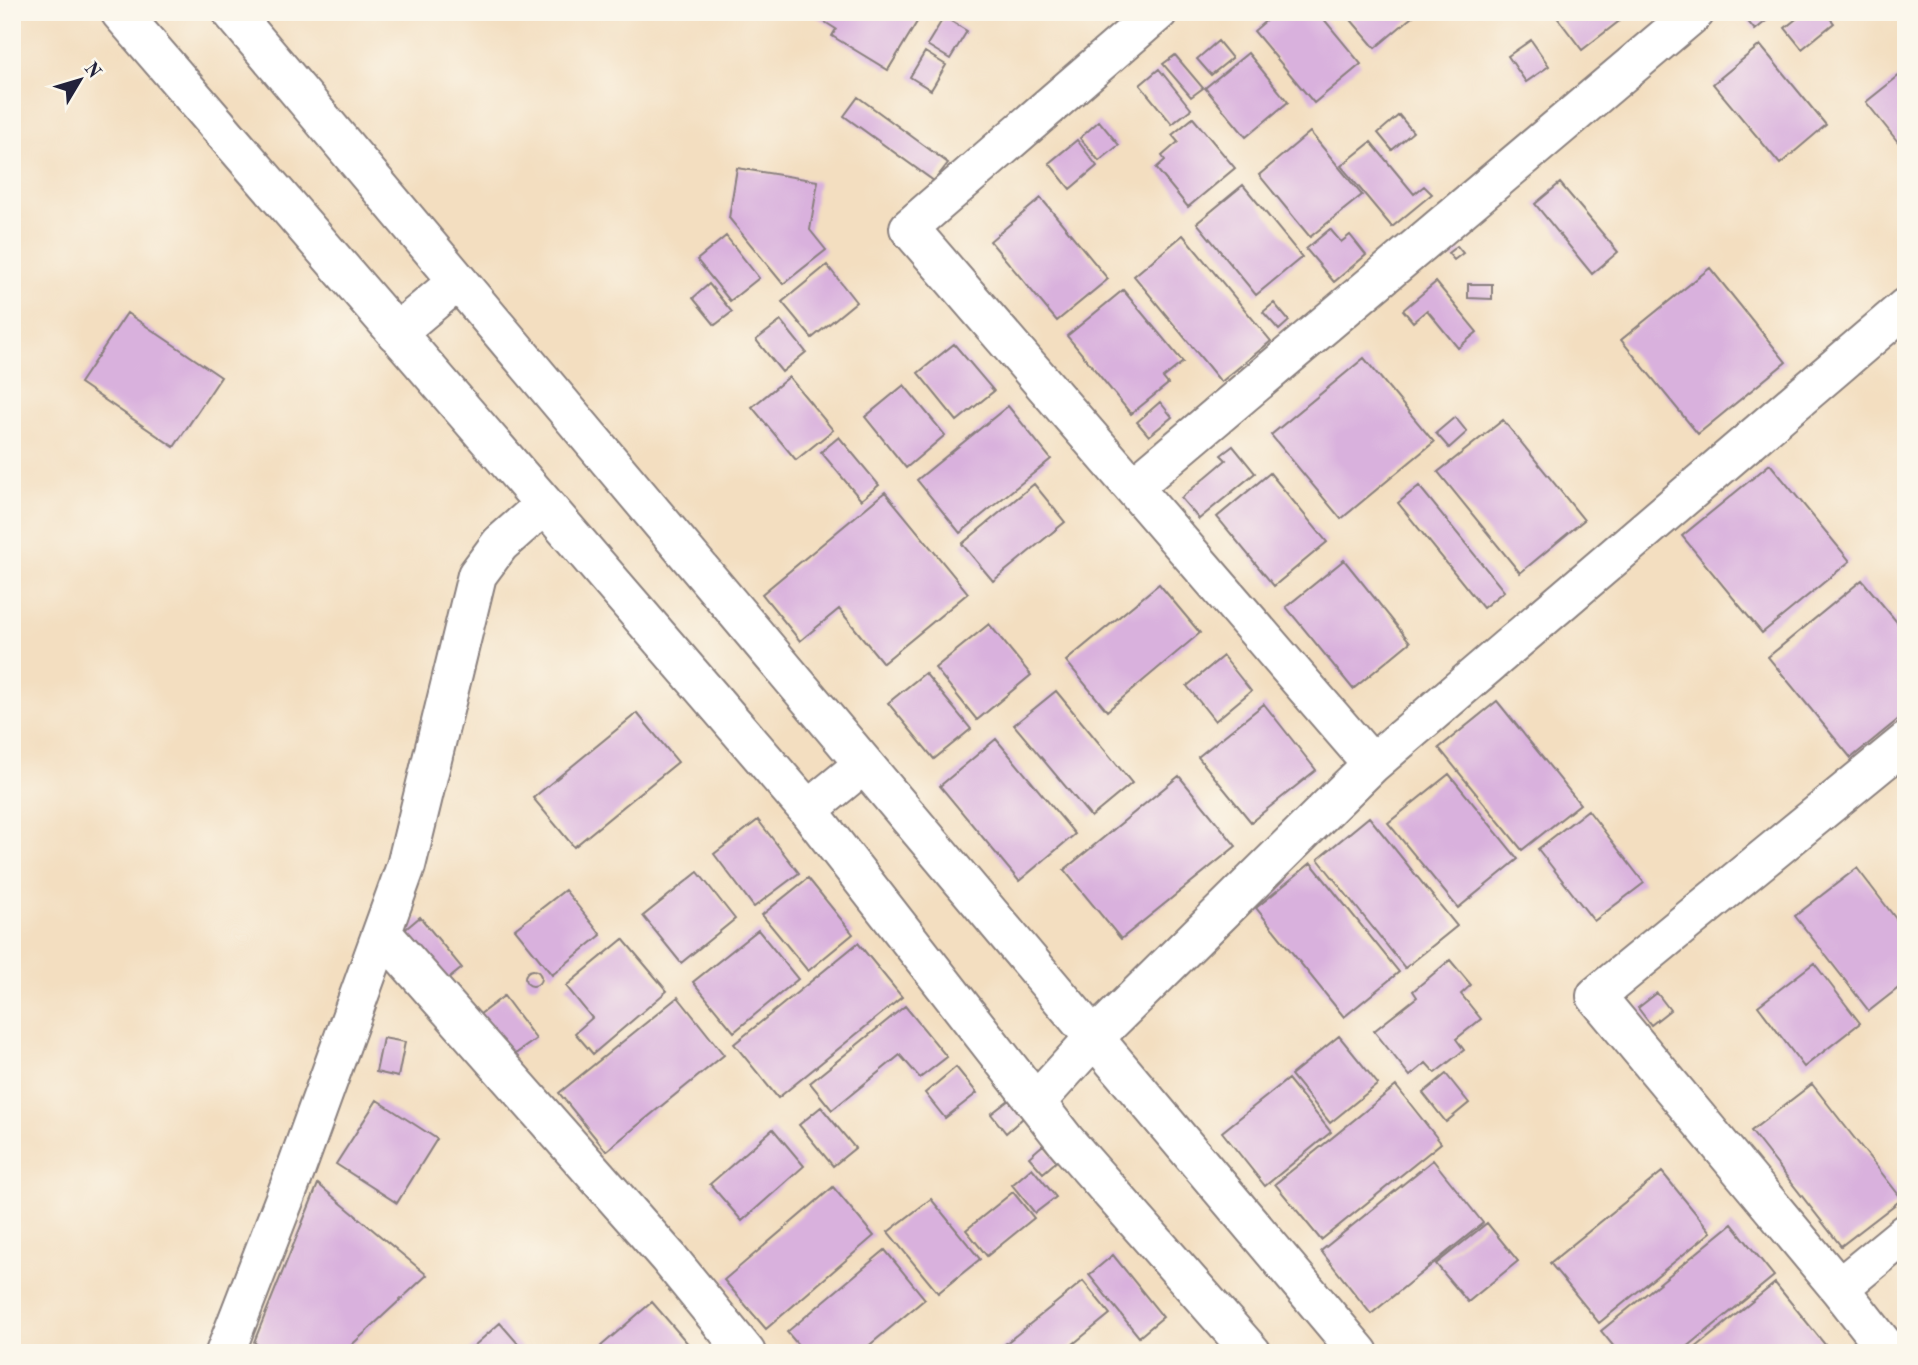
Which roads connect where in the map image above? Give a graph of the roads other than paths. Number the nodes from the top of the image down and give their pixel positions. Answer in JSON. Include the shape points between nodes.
{"nodes":[{"id":1,"x":120,"y":12,"type":"edge"},
{"id":2,"x":232,"y":12,"type":"edge"},
{"id":3,"x":1158,"y":12,"type":"edge"},
{"id":4,"x":1695,"y":12,"type":"edge"},
{"id":5,"x":458,"y":281,"type":"junction"},
{"id":6,"x":1906,"y":307,"type":"edge"},
{"id":7,"x":396,"y":333,"type":"junction"},
{"id":8,"x":1133,"y":487,"type":"junction"},
{"id":9,"x":544,"y":505,"type":"junction"},
{"id":10,"x":1906,"y":742,"type":"edge"},
{"id":11,"x":864,"y":764,"type":"junction"},
{"id":12,"x":1372,"y":764,"type":"junction"},
{"id":13,"x":808,"y":810,"type":"junction"},
{"id":14,"x":382,"y":933,"type":"junction"},
{"id":15,"x":1094,"y":1038,"type":"junction"},
{"id":16,"x":1037,"y":1101,"type":"junction"},
{"id":17,"x":1906,"y":1233,"type":"edge"},
{"id":18,"x":1839,"y":1288,"type":"junction"},
{"id":19,"x":232,"y":1348,"type":"edge"},
{"id":20,"x":746,"y":1353,"type":"edge"},
{"id":21,"x":1252,"y":1353,"type":"edge"},
{"id":22,"x":1359,"y":1353,"type":"edge"},
{"id":23,"x":1890,"y":1353,"type":"edge"}],
"edges":[{"from":1,"to":7,"type":"street"},
{"from":2,"to":5,"type":"street"},
{"from":3,"to":8,"type":"street","via":[[909,228]]},
{"from":4,"to":8,"type":"street"},
{"from":5,"to":7,"type":"street"},
{"from":5,"to":11,"type":"street"},
{"from":6,"to":12,"type":"street"},
{"from":7,"to":9,"type":"street"},
{"from":8,"to":12,"type":"street"},
{"from":9,"to":13,"type":"street"},
{"from":9,"to":14,"type":"street","via":[[499,544],[477,575],[406,866]]},
{"from":10,"to":18,"type":"street","via":[[1596,996]]},
{"from":11,"to":13,"type":"street"},
{"from":11,"to":15,"type":"street"},
{"from":12,"to":15,"type":"street"},
{"from":13,"to":16,"type":"street"},
{"from":14,"to":19,"type":"street"},
{"from":14,"to":20,"type":"street","via":[[668,1257]]},
{"from":15,"to":16,"type":"street"},
{"from":15,"to":22,"type":"street"},
{"from":16,"to":21,"type":"street","via":[[1065,1140]]},
{"from":17,"to":18,"type":"street"},
{"from":18,"to":23,"type":"street"}]}
